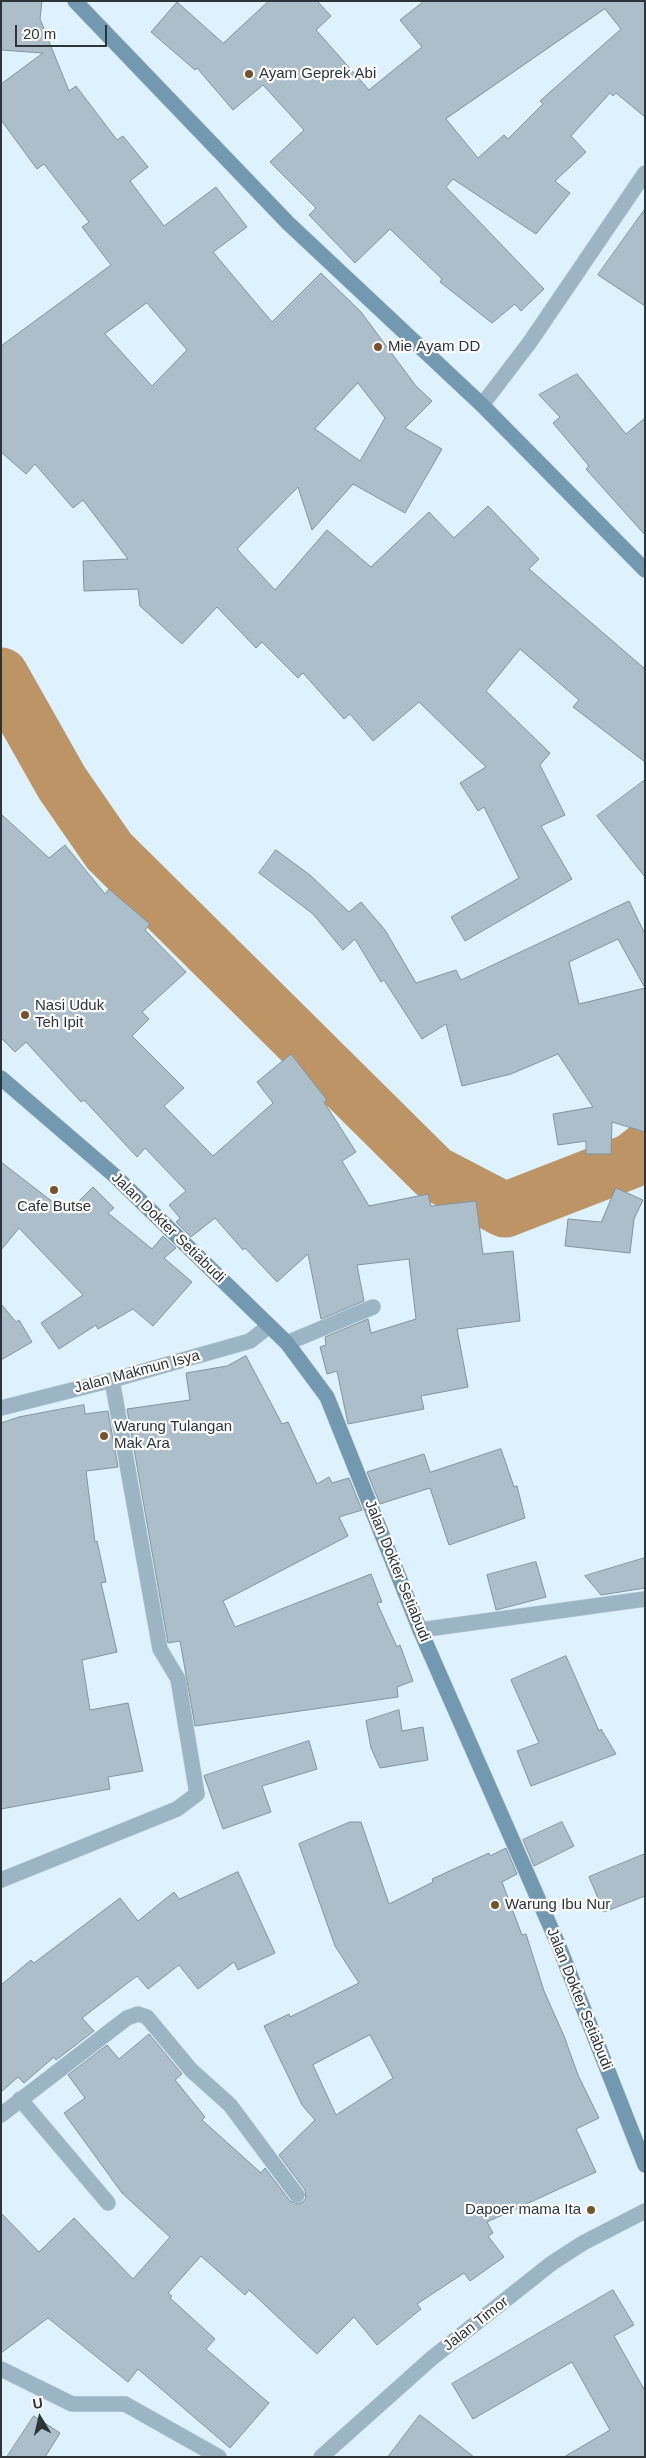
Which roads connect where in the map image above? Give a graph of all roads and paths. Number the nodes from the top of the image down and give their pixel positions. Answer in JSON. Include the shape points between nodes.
{"nodes":[{"id":1,"x":74,"y":1,"type":"edge"},
{"id":2,"x":645,"y":173,"type":"edge"},
{"id":3,"x":482,"y":405,"type":"junction"},
{"id":4,"x":645,"y":570,"type":"edge"},
{"id":5,"x":1,"y":1078,"type":"edge"},
{"id":6,"x":373,"y":1307,"type":"dead end"},
{"id":7,"x":269,"y":1326,"type":"junction"},
{"id":8,"x":286,"y":1343,"type":"junction"},
{"id":9,"x":112,"y":1380,"type":"junction"},
{"id":10,"x":1,"y":1408,"type":"edge"},
{"id":11,"x":645,"y":1599,"type":"edge"},
{"id":12,"x":420,"y":1630,"type":"junction"},
{"id":13,"x":1,"y":1880,"type":"edge"},
{"id":14,"x":20,"y":2099,"type":"junction"},
{"id":15,"x":1,"y":2115,"type":"edge"},
{"id":16,"x":645,"y":2165,"type":"edge"},
{"id":17,"x":297,"y":2195,"type":"dead end"},
{"id":18,"x":108,"y":2203,"type":"dead end"},
{"id":19,"x":645,"y":2211,"type":"edge"},
{"id":20,"x":1,"y":2370,"type":"edge"},
{"id":21,"x":219,"y":2457,"type":"edge"},
{"id":22,"x":321,"y":2457,"type":"edge"}],
"edges":[{"from":1,"to":3,"type":"street","via":[[288,223]]},
{"from":2,"to":3,"type":"street","via":[[530,342]]},
{"from":3,"to":4,"type":"street"},
{"from":5,"to":7,"type":"street","name":"Jalan Dokter Setiabudi","via":[[116,1176]]},
{"from":6,"to":8,"type":"street"},
{"from":7,"to":8,"type":"street","name":"Jalan Dokter Setiabudi"},
{"from":7,"to":9,"type":"street","name":"Jalan Makmun Isya","via":[[250,1341]]},
{"from":8,"to":12,"type":"street","name":"Jalan Dokter Setiabudi","via":[[327,1396]]},
{"from":9,"to":10,"type":"street","name":"Jalan Makmun Isya"},
{"from":9,"to":13,"type":"street","via":[[160,1649],[178,1678],[197,1794],[177,1809]]},
{"from":11,"to":12,"type":"street"},
{"from":12,"to":16,"type":"street","name":"Jalan Dokter Setiabudi","via":[[558,1944]]},
{"from":14,"to":15,"type":"street"},
{"from":14,"to":17,"type":"street","via":[[127,2018],[138,2014],[147,2016],[191,2070],[230,2104]]},
{"from":14,"to":18,"type":"street"},
{"from":19,"to":22,"type":"street","name":"Jalan Timor","via":[[552,2263],[432,2358]]},
{"from":20,"to":21,"type":"street","via":[[72,2404],[125,2404]]}]}
